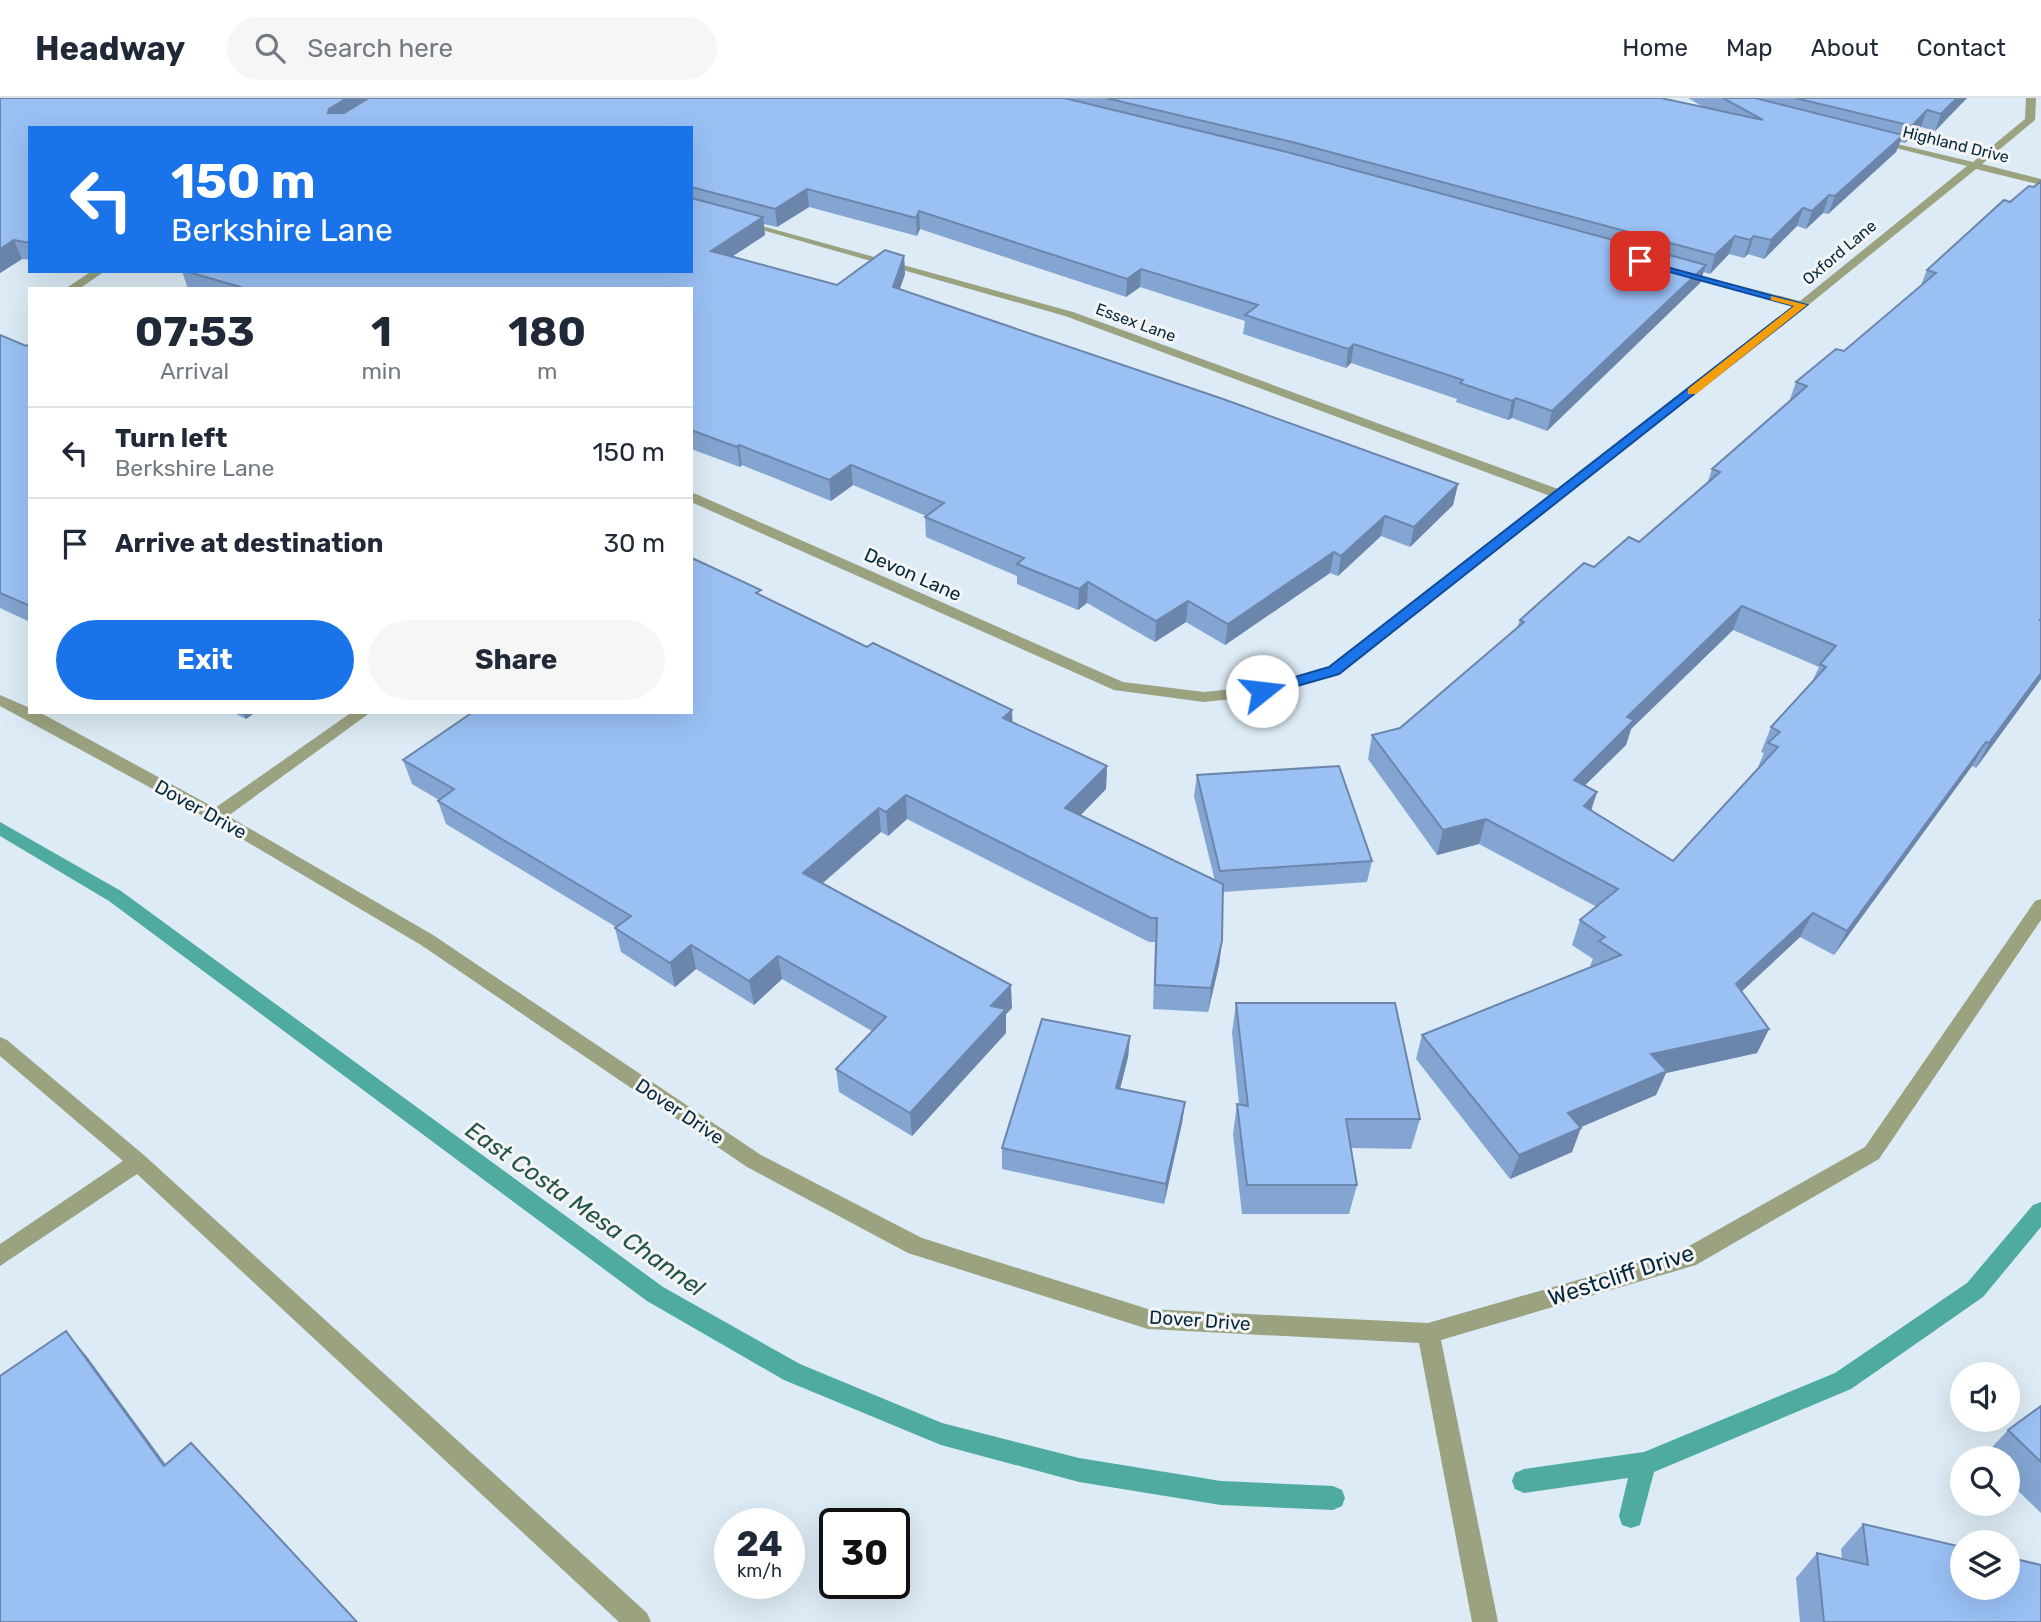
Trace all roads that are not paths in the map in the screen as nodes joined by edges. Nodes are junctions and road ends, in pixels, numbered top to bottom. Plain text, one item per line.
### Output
1 (2031, 98) edge
2 (1869, 139) edge
3 (1973, 164) junction
4 (2041, 182) edge
5 (724, 217) edge
6 (1667, 268) edge
7 (97, 273) edge
8 (74, 287) edge
9 (1802, 305) junction
10 (1560, 495) junction
11 (693, 498) edge
12 (1120, 687) joint
13 (0, 700) edge
14 (360, 714) edge
15 (216, 816) junction
16 (2041, 906) edge
17 (0, 1045) edge
18 (138, 1161) junction
19 (0, 1256) edge
20 (1427, 1333) junction
21 (638, 1622) edge
22 (1485, 1622) edge

1 - 3 street, Oxford Lane
2 - 3 street, Highland Drive
3 - 4 street, Highland Drive
3 - 9 street, Oxford Lane
5 - 10 street, Essex Lane
6 - 9 street
7 - 8 street
9 - 10 street, Oxford Lane
10 - 12 street, Oxford Lane
11 - 12 street, Devon Lane
13 - 15 street, Dover Drive
14 - 15 street
15 - 20 street, Dover Drive
16 - 20 street, Westcliff Drive
17 - 18 street
18 - 19 street
18 - 21 street
20 - 22 street

